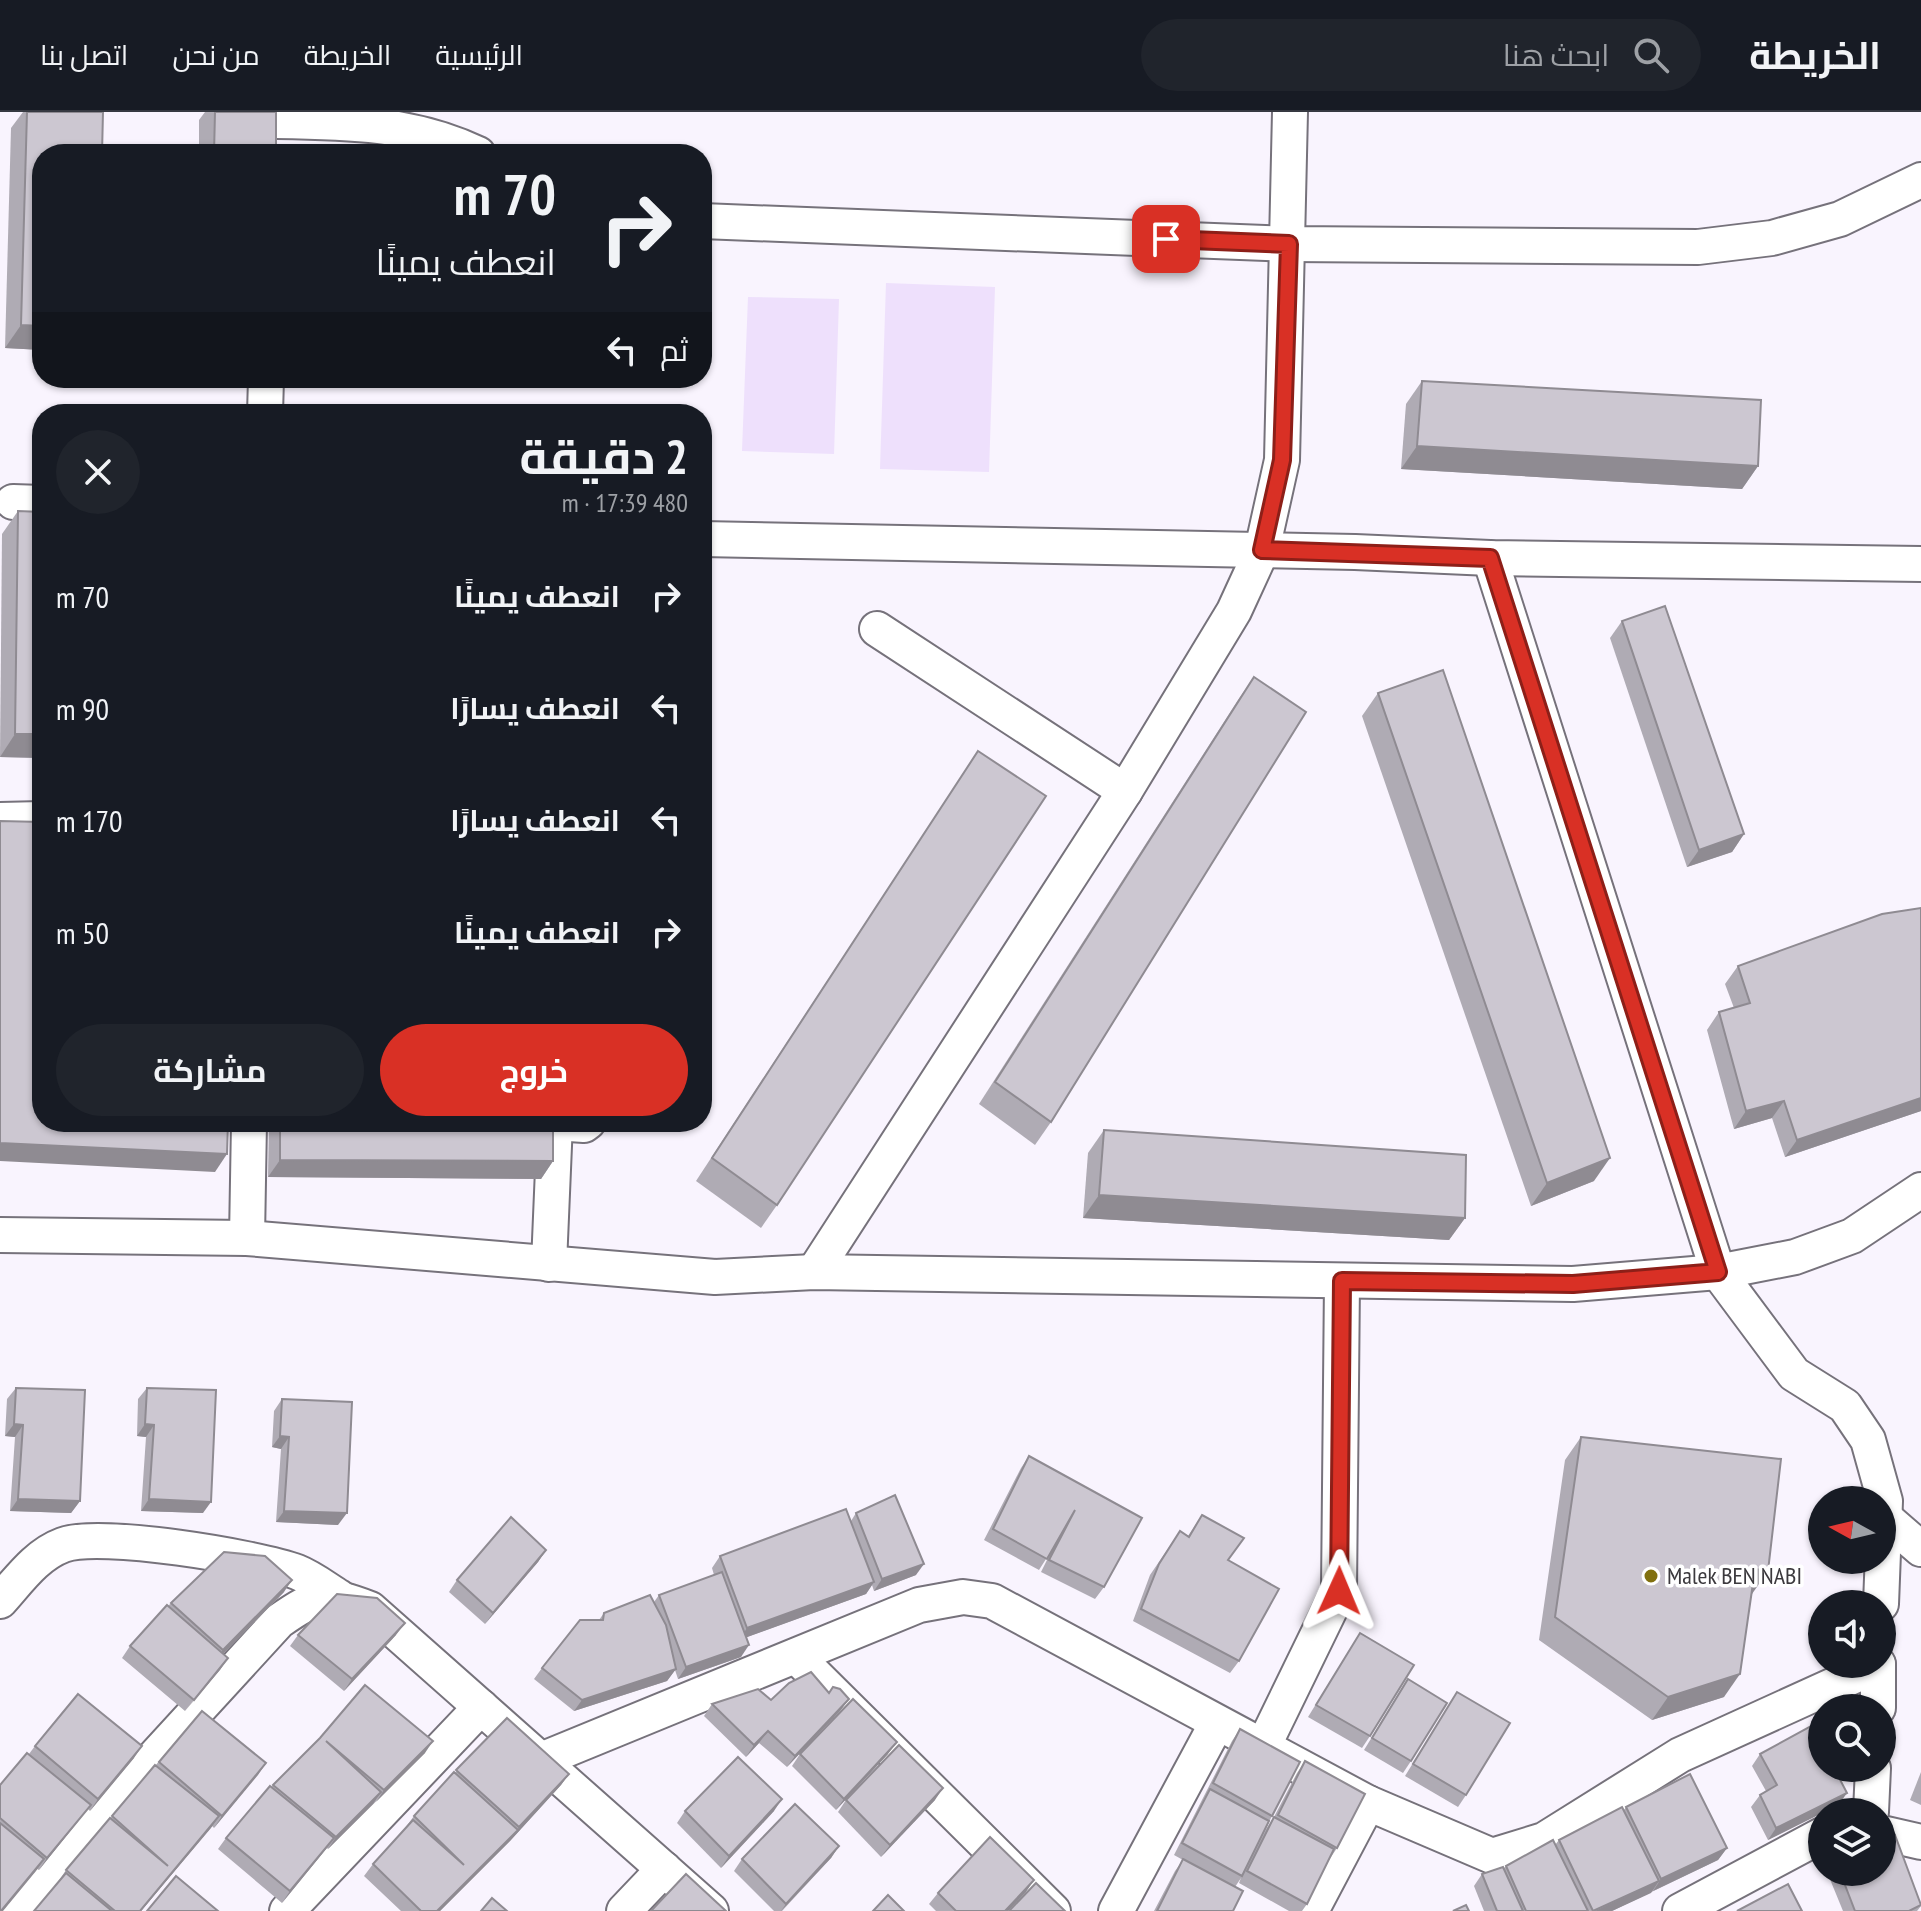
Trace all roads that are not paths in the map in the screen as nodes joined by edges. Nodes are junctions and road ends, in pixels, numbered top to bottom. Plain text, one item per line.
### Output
1 (1290, 112) edge
2 (270, 129) edge
3 (457, 144) edge
4 (1921, 180) edge
5 (712, 221) edge
6 (1289, 244) junction
7 (712, 539) edge
8 (1262, 550) junction
9 (1490, 558) junction
10 (1921, 564) edge
11 (877, 629) dead end
12 (1125, 791) junction
13 (32, 819) edge
14 (0, 820) edge
15 (249, 1132) edge
16 (565, 1132) edge
17 (1921, 1190) edge
18 (0, 1235) edge
19 (247, 1238) junction
20 (549, 1264) junction
21 (814, 1272) junction
22 (1718, 1272) junction
23 (1342, 1281) junction
24 (1880, 1486) edge
25 (1896, 1527) edge
26 (1921, 1549) edge
27 (339, 1597) junction
28 (0, 1601) edge
29 (796, 1656) junction
30 (1848, 1678) edge
31 (481, 1707) junction
32 (1217, 1723) junction
33 (1263, 1747) junction
34 (541, 1760) junction
35 (1368, 1803) junction
36 (1896, 1836) edge
37 (1921, 1842) edge
38 (1808, 1847) edge
39 (664, 1869) junction
40 (13, 1911) edge
41 (287, 1911) edge
42 (624, 1911) edge
43 (711, 1911) edge
44 (1053, 1911) edge
45 (1116, 1911) edge
46 (1311, 1911) edge
47 (1680, 1911) edge

1 - 6 street
2 - 3 street
4 - 6 street
5 - 6 street
6 - 8 street
7 - 8 street
8 - 9 street
8 - 12 street
9 - 10 street
9 - 22 street
11 - 12 street
12 - 21 street
13 - 14 street
15 - 19 street
16 - 20 street
17 - 22 street
18 - 19 street
19 - 20 street
20 - 21 street
21 - 23 street
22 - 23 street
22 - 24 street
23 - 33 street
25 - 26 street
27 - 28 street
27 - 31 street
27 - 40 street
29 - 32 street
29 - 34 street
29 - 44 street
30 - 35 street
31 - 34 street
31 - 41 street
32 - 33 street
32 - 45 street
33 - 35 street
34 - 39 street
35 - 46 street
36 - 37 street
38 - 47 street
39 - 42 street
39 - 43 street

